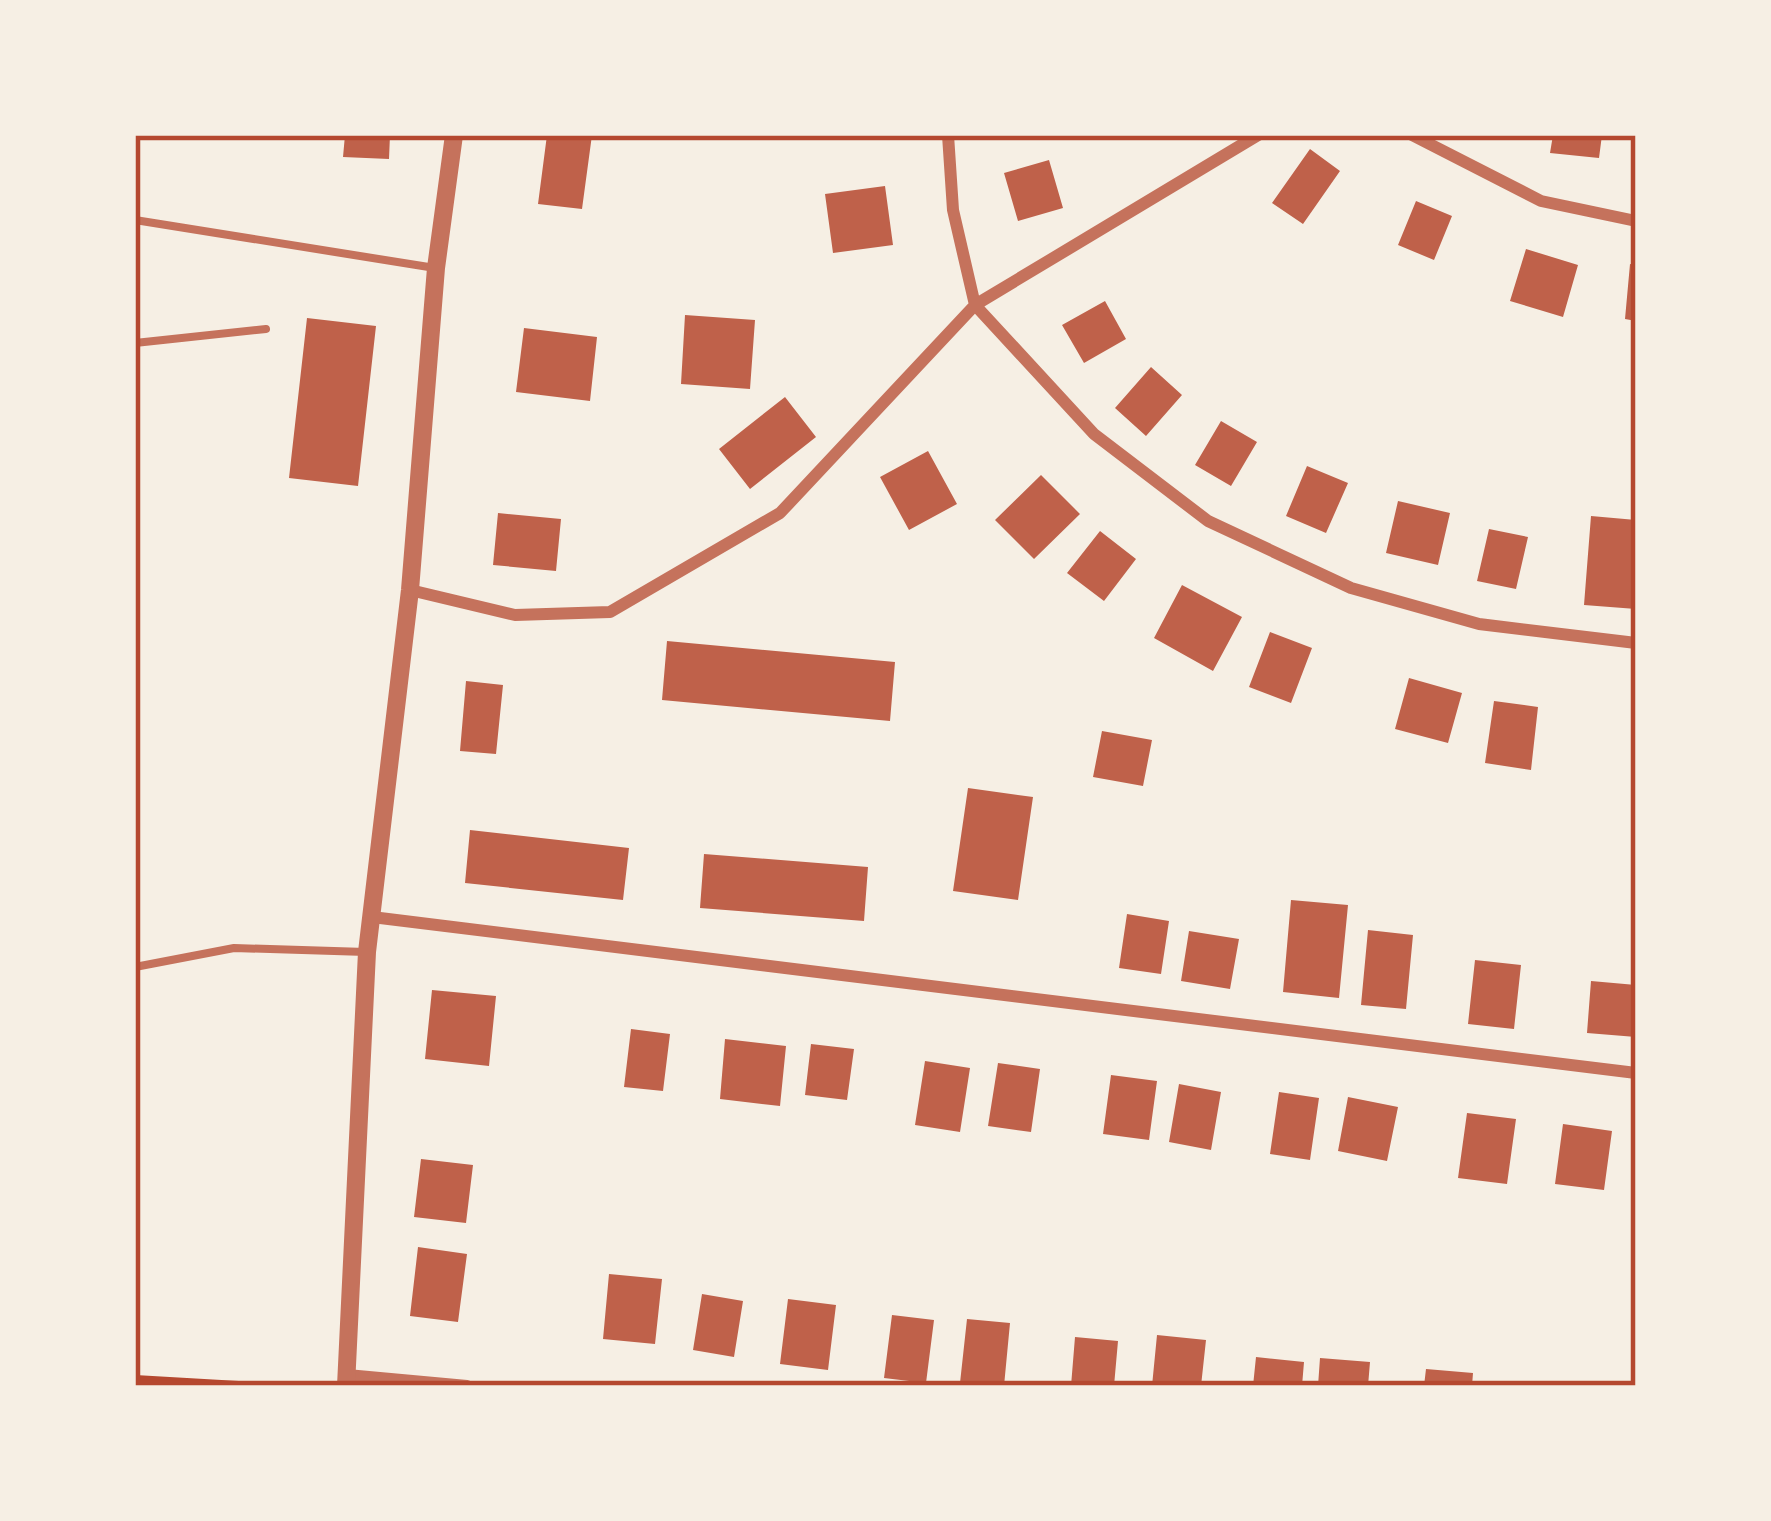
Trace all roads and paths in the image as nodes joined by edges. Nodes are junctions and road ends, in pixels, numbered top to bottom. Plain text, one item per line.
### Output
1 (454, 135) edge
2 (948, 135) edge
3 (1258, 135) edge
4 (1412, 135) edge
5 (135, 220) edge
6 (1636, 221) edge
7 (436, 268) junction
8 (975, 305) junction
9 (266, 329) dead end
10 (135, 343) edge
11 (410, 590) junction
12 (1636, 643) edge
13 (372, 917) junction
14 (368, 952) junction
15 (135, 967) edge
16 (1636, 1073) edge
17 (135, 1378) edge
18 (347, 1380) edge
19 (272, 1386) edge
20 (467, 1386) edge

1 - 7 street
2 - 8 street
3 - 8 street
4 - 6 street
5 - 7 lane
7 - 11 street
8 - 11 street
8 - 12 street
9 - 10 lane
11 - 13 street
13 - 14 street
13 - 16 street
14 - 15 lane
14 - 18 street
17 - 19 path
18 - 20 street

